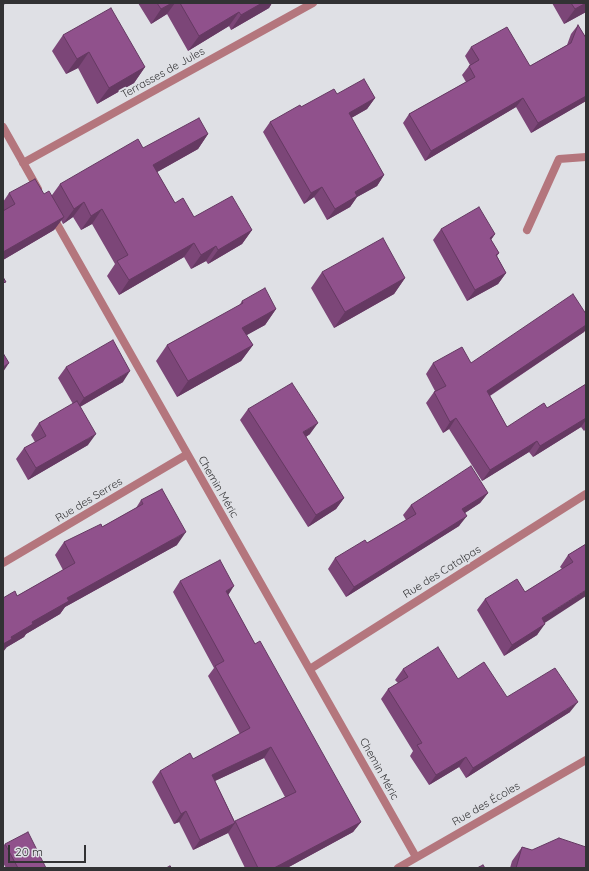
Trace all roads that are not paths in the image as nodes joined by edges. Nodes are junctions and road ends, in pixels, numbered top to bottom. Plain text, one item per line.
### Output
1 (313, 3) edge
2 (3, 127) edge
3 (586, 157) edge
4 (23, 163) junction
5 (43, 198) edge
6 (50, 212) edge
7 (527, 230) dead end
8 (186, 455) junction
9 (586, 494) edge
10 (3, 563) edge
11 (310, 668) junction
12 (586, 760) edge
13 (416, 857) junction
14 (398, 868) edge

1 - 4 street, Terrasses de Jules
2 - 4 street
3 - 7 street
4 - 5 street
6 - 8 street, Chemin Méric
8 - 10 street, Rue des Serres
8 - 11 street, Chemin Méric
9 - 11 street, Rue des Catalpas
11 - 13 street, Chemin Méric
12 - 13 street, Rue des Écoles
13 - 14 street, Rue des Écoles

